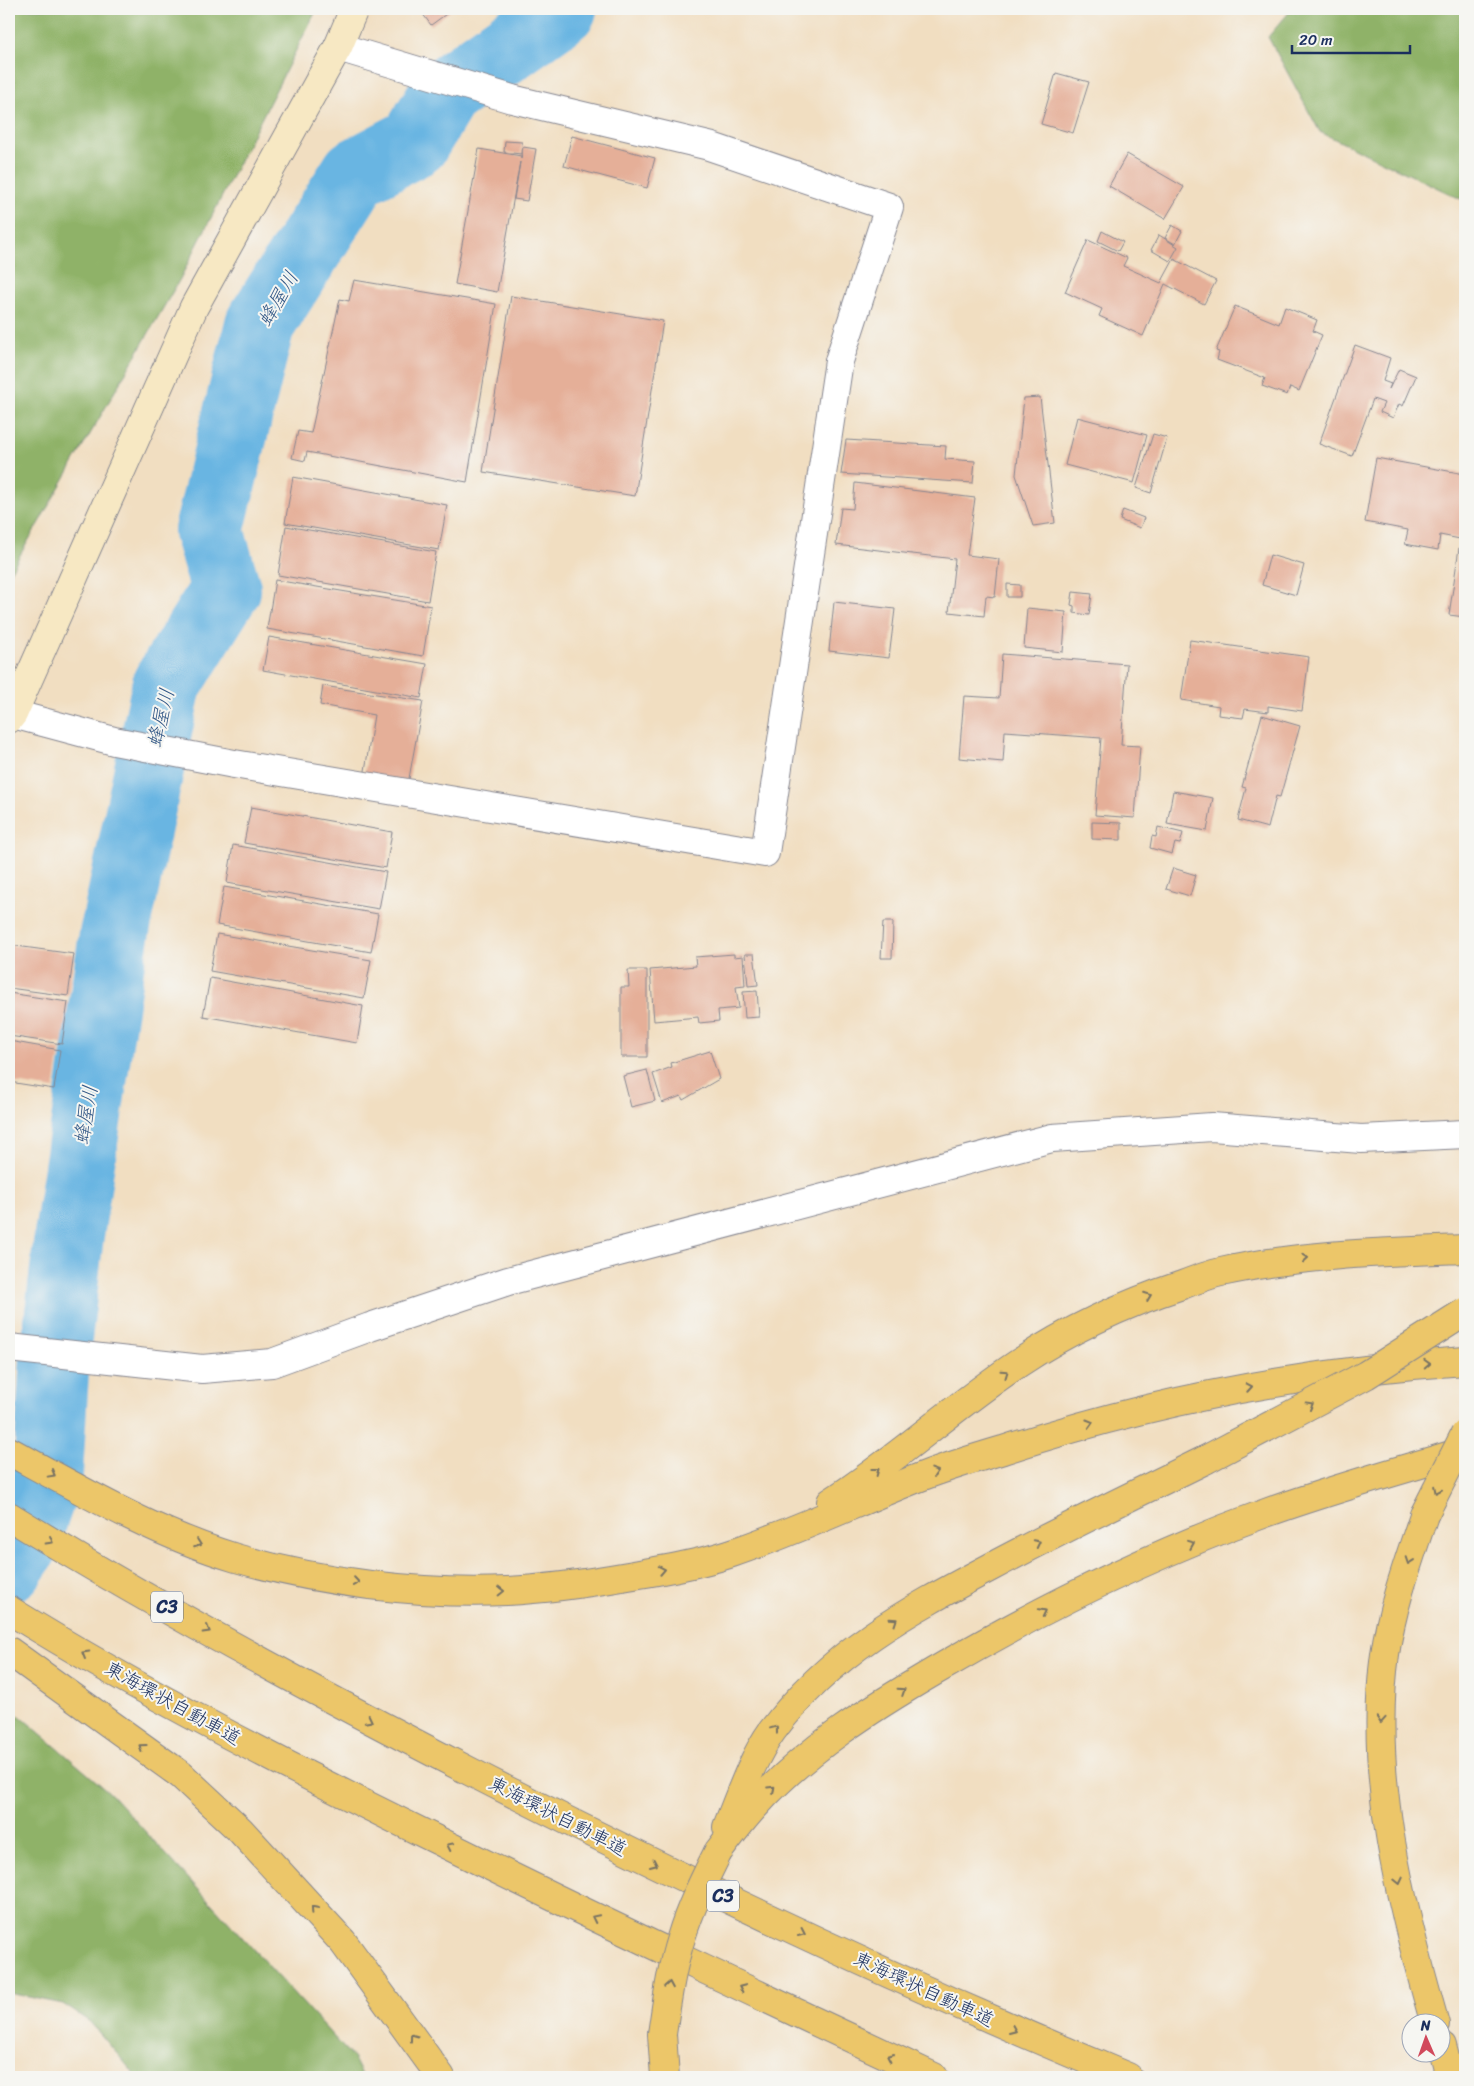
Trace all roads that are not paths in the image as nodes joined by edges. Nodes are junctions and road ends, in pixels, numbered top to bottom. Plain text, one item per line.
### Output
1 (354, 9) edge
2 (338, 47) junction
3 (11, 716) edge
4 (1465, 1134) edge
5 (1465, 1249) edge
6 (1465, 1312) edge
7 (9, 1348) edge
8 (1465, 1361) edge
9 (1465, 1434) edge
10 (9, 1451) edge
11 (1465, 1451) edge
12 (9, 1516) edge
13 (777, 1537) junction
14 (9, 1610) edge
15 (9, 1651) edge
16 (718, 1852) junction
17 (1432, 2014) edge
18 (1447, 2064) edge
19 (441, 2077) edge
20 (665, 2077) edge
21 (934, 2077) edge
22 (1128, 2077) edge
23 (1450, 2077) edge

1 - 2 street
2 - 3 street
2 - 3 street
4 - 7 street
13 -> 5 highway
16 -> 6 highway, bridge
13 -> 8 highway
9 -> 17 highway, bridge
10 -> 13 highway
16 -> 11 highway
12 -> 22 highway, 東海環状自動車道 / C3
21 -> 14 highway, 東海環状自動車道
19 -> 15 highway
20 -> 16 highway, bridge
18 - 23 highway

